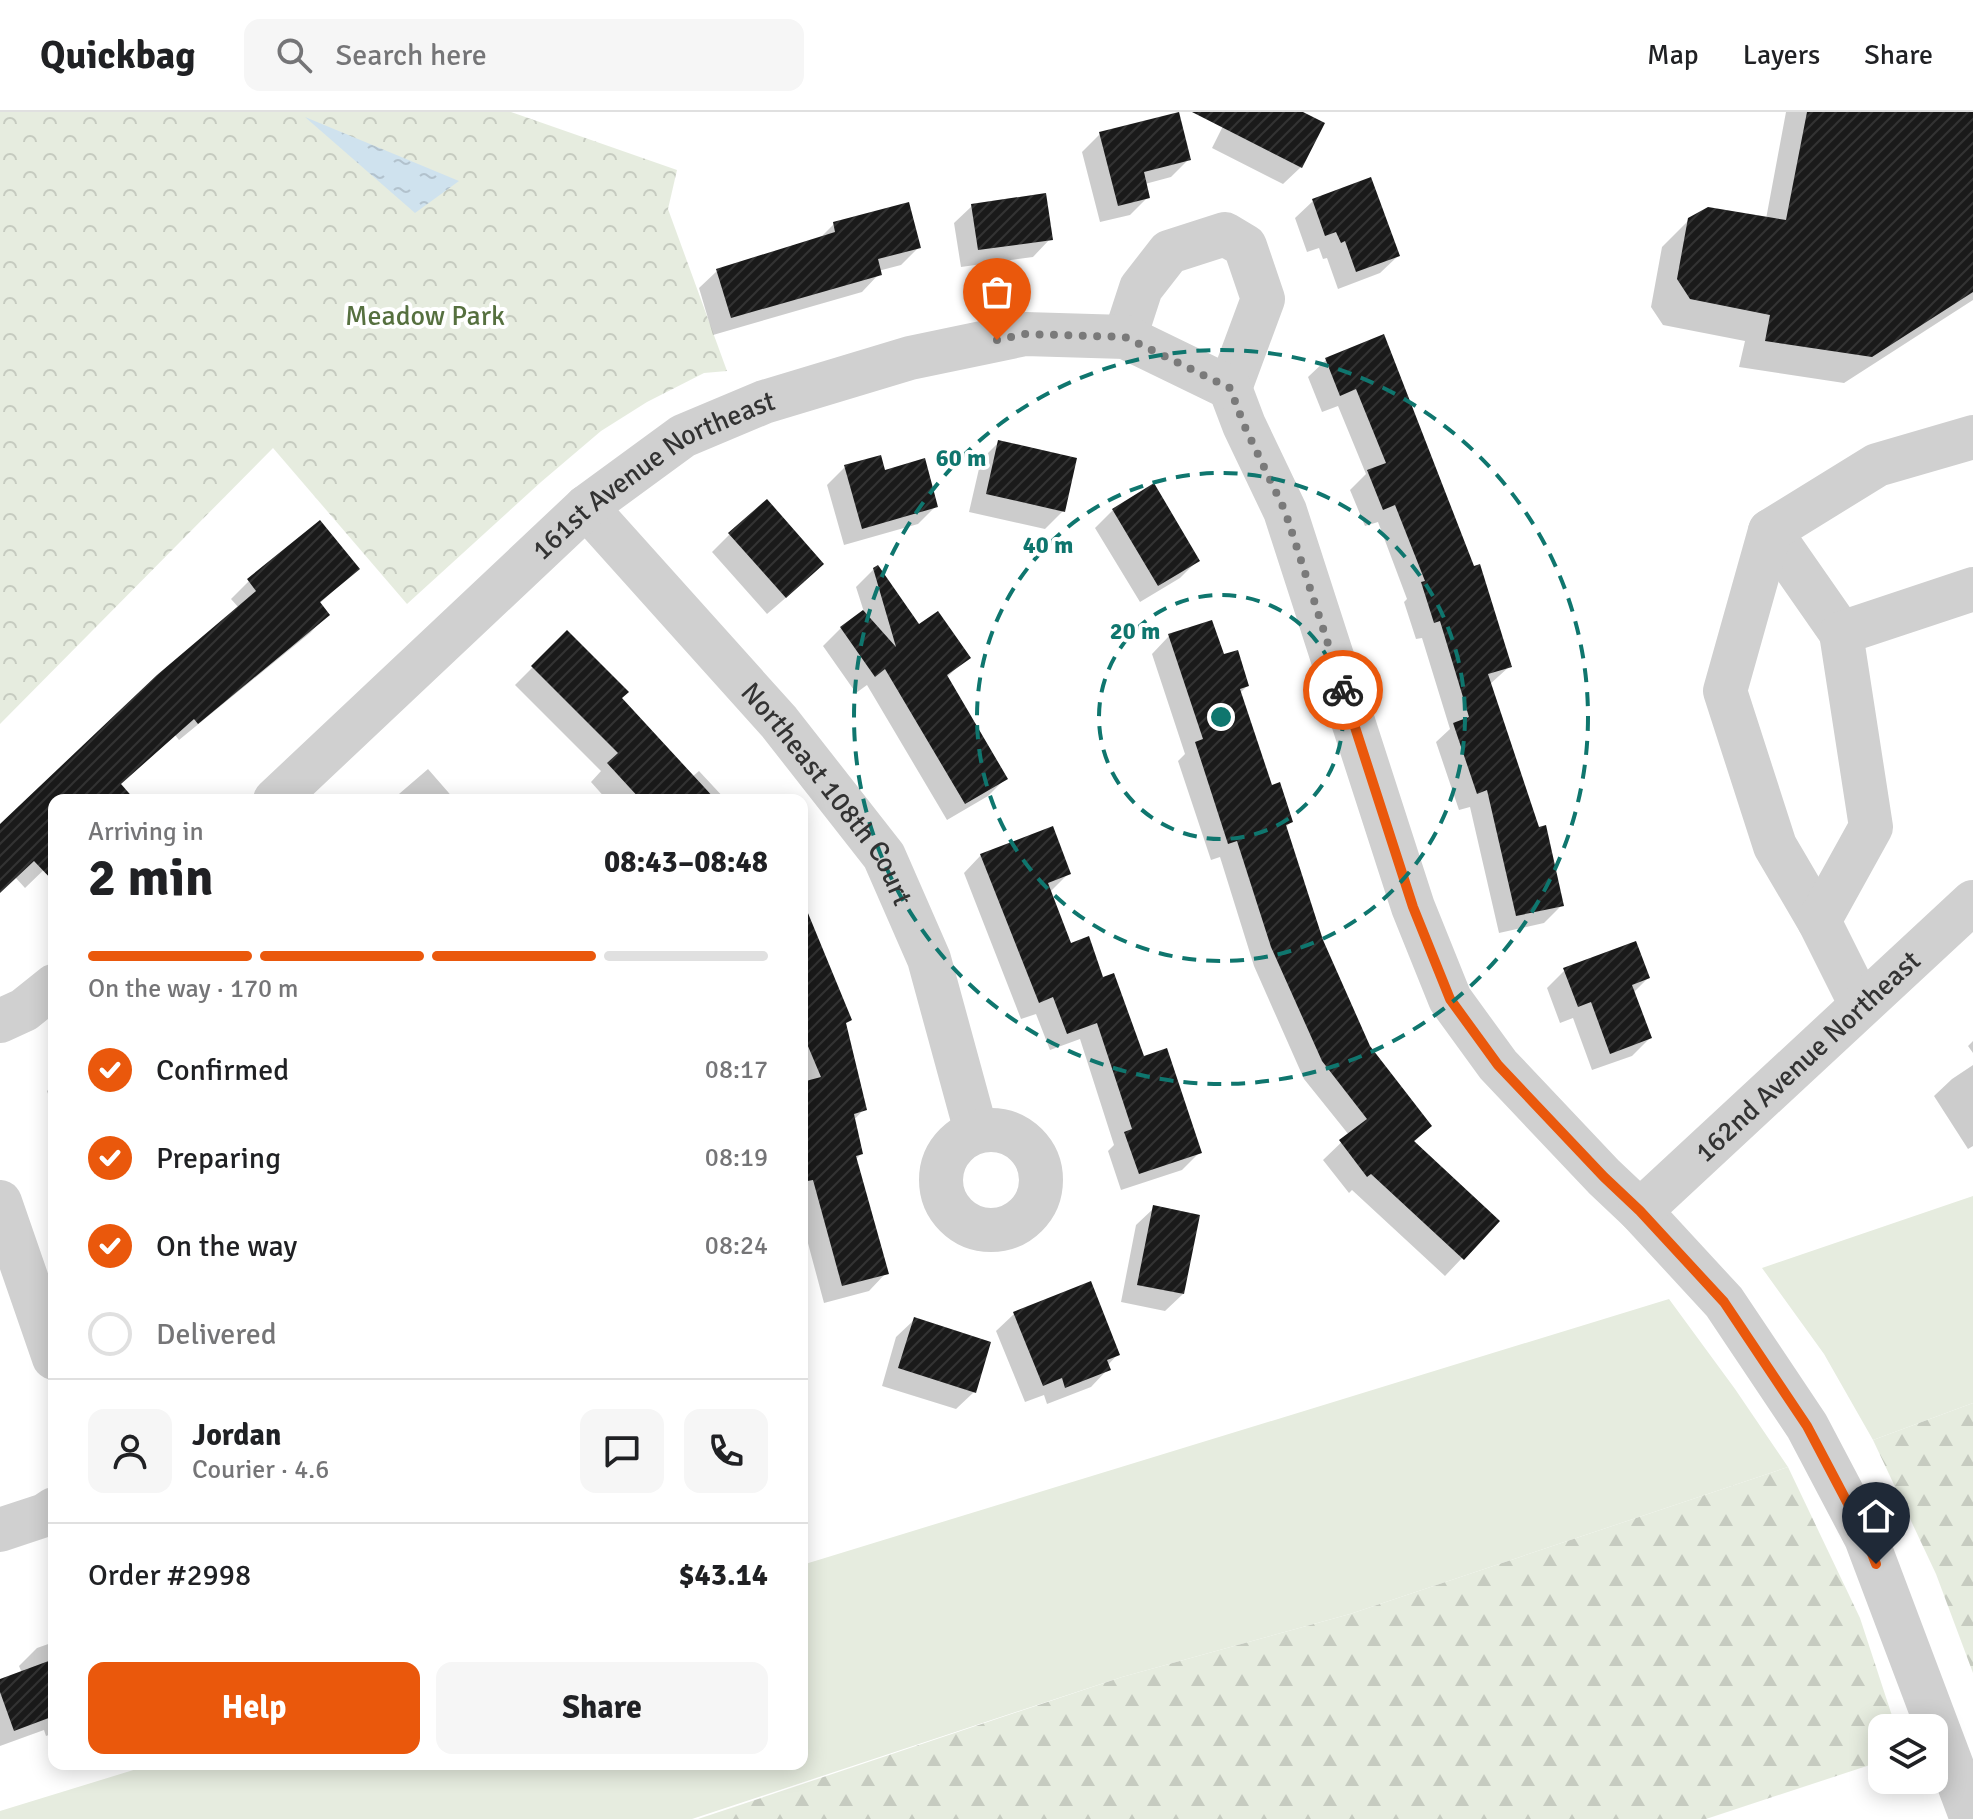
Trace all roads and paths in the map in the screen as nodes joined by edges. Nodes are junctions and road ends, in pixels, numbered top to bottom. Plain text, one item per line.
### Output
1 (1125, 337) junction
2 (1230, 388) junction
3 (1973, 437) edge
4 (586, 507) junction
5 (1770, 531) junction
6 (1973, 589) edge
7 (1841, 633) junction
8 (281, 794) edge
9 (1973, 902) edge
10 (1819, 921) junction
11 (48, 991) edge
12 (1861, 1005) junction
13 (0, 1021) edge
14 (976, 1131) dead end
15 (0, 1202) edge
16 (1640, 1211) junction
17 (48, 1341) edge
18 (48, 1513) edge
19 (0, 1530) edge
20 (1972, 1819) edge

1 - 2 street, 161st Avenue Northeast
1 - 2 street
1 - 4 street, 161st Avenue Northeast
2 - 16 street
3 - 5 street
4 - 8 street, 161st Avenue Northeast
4 - 14 street, Northeast 108th Court
5 - 7 street
5 - 10 street
6 - 7 street
7 - 10 street
9 - 12 street, 162nd Avenue Northeast
10 - 12 street
11 - 13 street
12 - 16 street, 162nd Avenue Northeast
15 - 17 street
16 - 20 street
18 - 19 street

